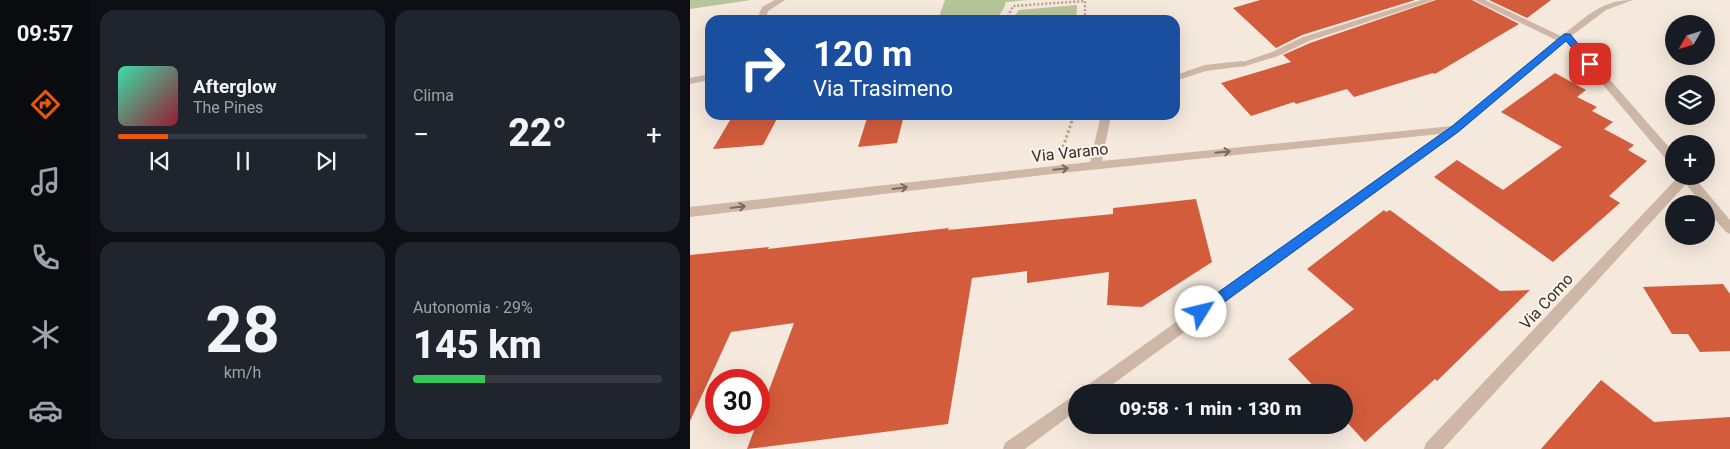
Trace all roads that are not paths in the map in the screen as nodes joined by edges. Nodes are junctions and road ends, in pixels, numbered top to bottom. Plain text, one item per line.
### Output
1 (781, 0) edge
2 (1430, 0) edge
3 (1478, 0) edge
4 (1629, 0) edge
5 (763, 15) edge
6 (1564, 38) junction
7 (1180, 76) edge
8 (705, 78) edge
9 (690, 81) edge
10 (1105, 120) edge
11 (1455, 129) junction
12 (1665, 152) edge
13 (1095, 166) junction
14 (1678, 185) edge
15 (1693, 185) edge
16 (690, 212) edge
17 (1730, 229) edge
18 (1101, 384) edge
19 (1068, 408) edge
20 (1011, 449) edge
21 (1432, 449) edge

1 - 5 street
2 - 7 street
3 - 6 street
4 - 6 street
6 - 11 street
6 - 12 street
8 - 9 street
10 - 13 street
13 -> 11 street, Via Varano
11 - 18 street
16 -> 13 street, Via Varano
14 - 21 street, Via Como
15 - 17 street
19 - 20 street

